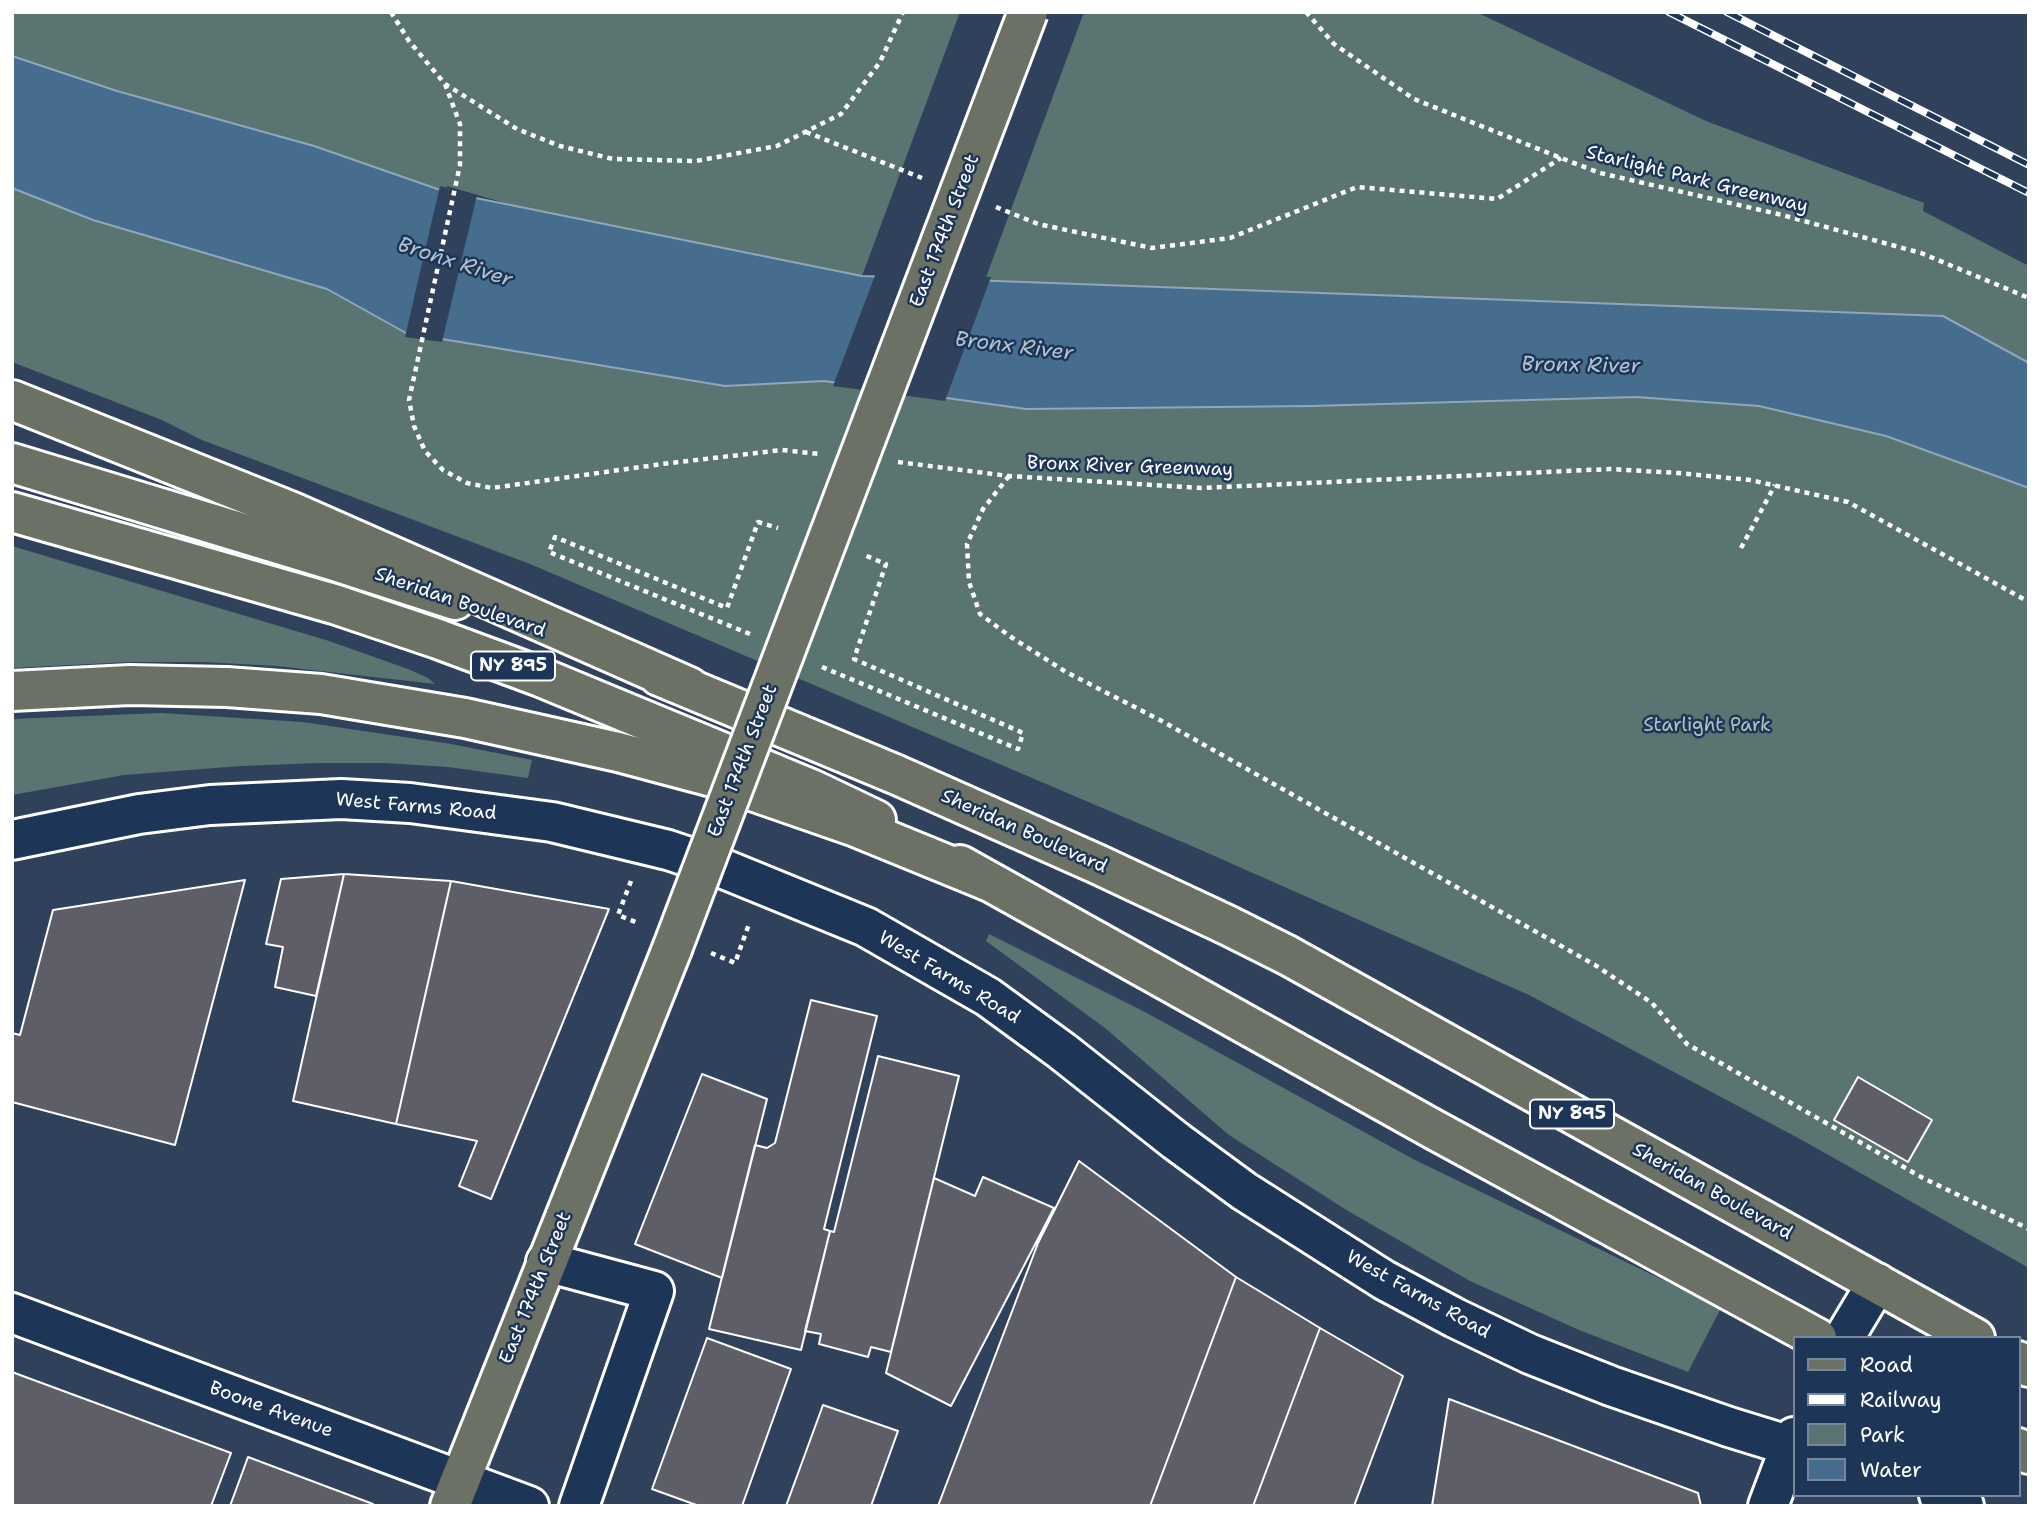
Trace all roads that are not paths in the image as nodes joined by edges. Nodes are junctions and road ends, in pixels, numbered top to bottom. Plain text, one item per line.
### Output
1 (1028, 12) edge
2 (12, 400) edge
3 (12, 463) edge
4 (12, 512) edge
5 (689, 687) junction
6 (12, 691) edge
7 (12, 840) edge
8 (990, 882) junction
9 (546, 1262) junction
10 (1877, 1283) junction
11 (12, 1313) edge
12 (1813, 1336) edge
13 (1845, 1336) edge
14 (1971, 1336) edge
15 (1792, 1443) edge
16 (1792, 1446) edge
17 (454, 1493) edge
18 (1944, 1497) edge
19 (529, 1506) edge
20 (579, 1506) edge
21 (1768, 1506) edge
22 (1964, 1506) edge

1 - 9 main road, East 174th Street, bridge
2 - 5 main road
3 - 5 main road, Sheridan Boulevard / NY 895
4 - 8 main road, NY 895
5 - 10 main road, Sheridan Boulevard / NY 895
6 - 8 main road
7 - 15 street, West Farms Road
8 - 12 main road, NY 895
9 - 17 main road, East 174th Street
9 - 20 street
10 - 13 street
10 - 14 main road, Sheridan Boulevard / NY 895
11 - 17 street, Boone Avenue
16 - 21 street
17 - 19 street, Boone Avenue
18 - 22 street

